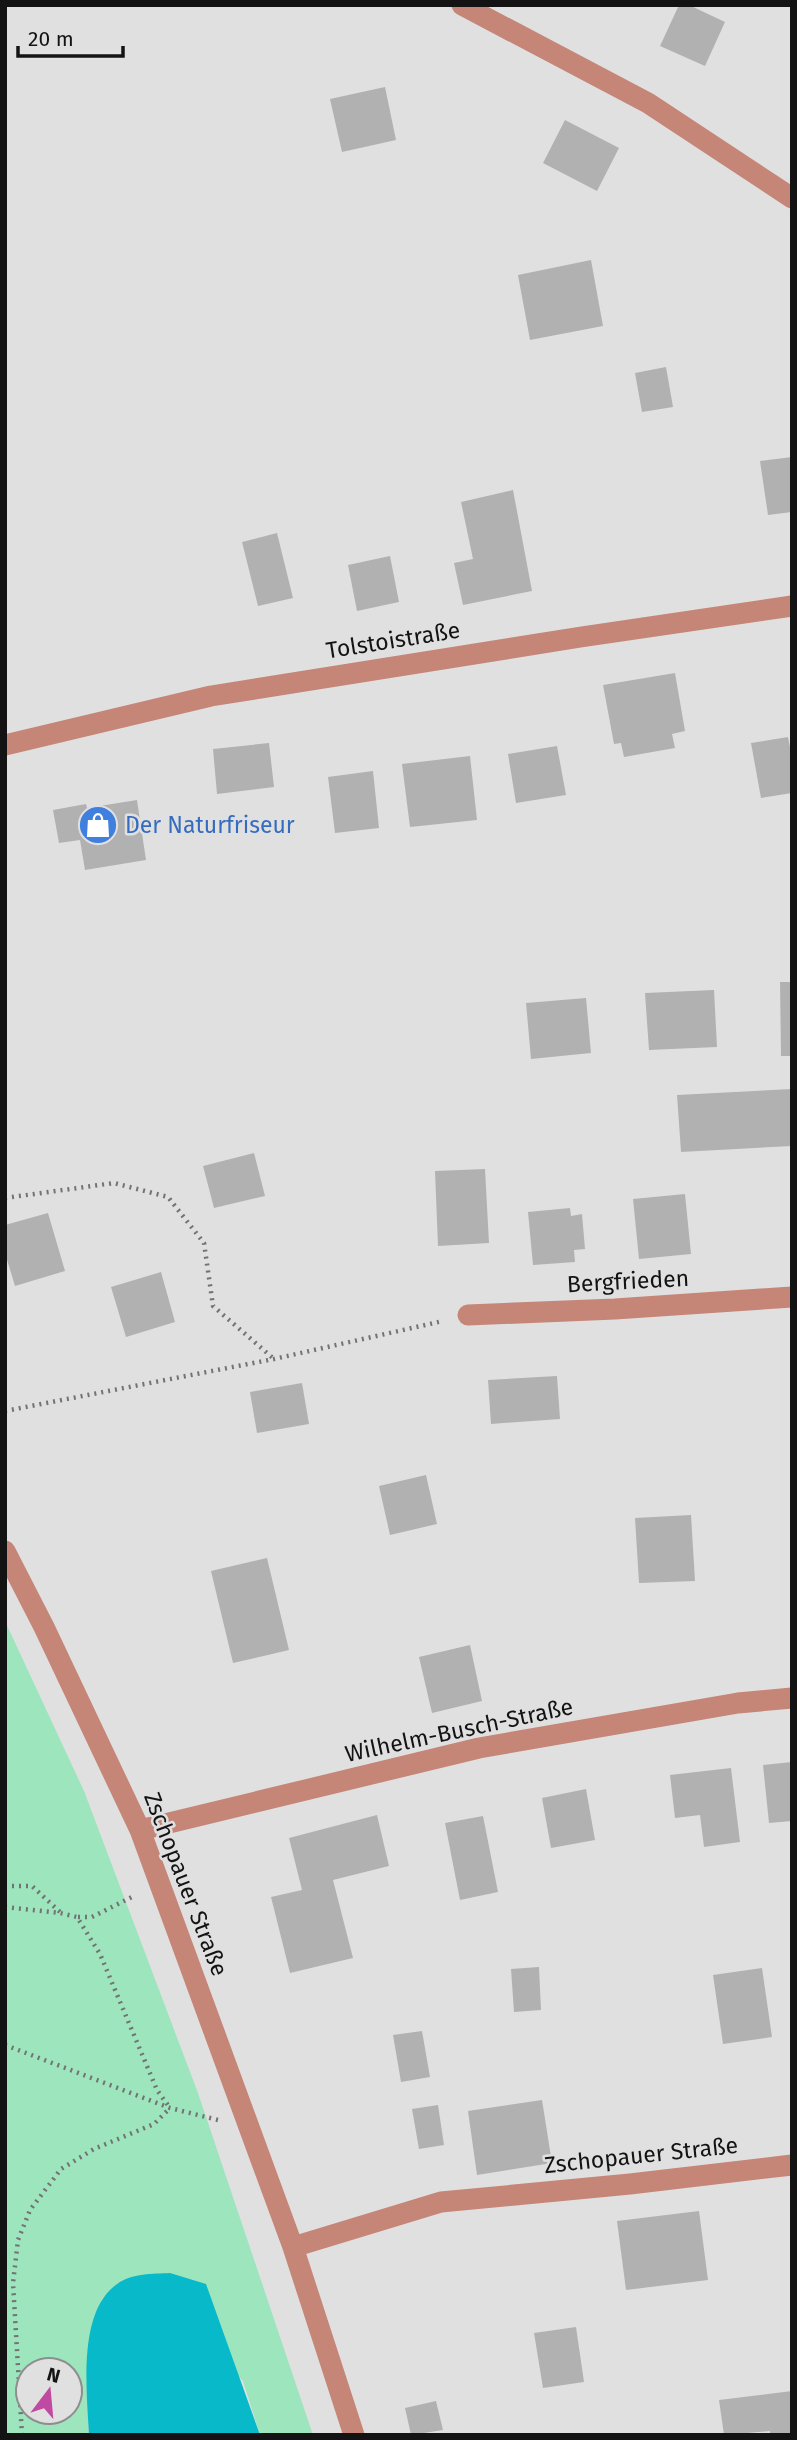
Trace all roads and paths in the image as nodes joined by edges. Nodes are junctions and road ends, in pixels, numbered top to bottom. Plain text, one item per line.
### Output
1 (462, 5) edge
2 (792, 198) edge
3 (792, 606) edge
4 (5, 745) edge
5 (5, 1198) edge
6 (792, 1297) edge
7 (468, 1315) joint
8 (274, 1359) junction
9 (5, 1411) edge
10 (5, 1551) edge
11 (792, 1698) edge
12 (140, 1830) junction
13 (5, 1886) edge
14 (139, 1893) dead end
15 (7, 1907) edge
16 (60, 1913) junction
17 (77, 1917) junction
18 (5, 2045) edge
19 (170, 2108) junction
20 (249, 2129) junction
21 (792, 2165) edge
22 (293, 2247) junction
23 (22, 2435) edge
24 (354, 2435) edge

1 - 2 street
3 - 4 street, Tolstoistraße
5 - 8 path
6 - 7 street, Bergfrieden
7 - 8 path
8 - 9 path
10 - 12 street, Zschopauer Straße
11 - 12 street, Wilhelm-Busch-Straße
12 - 20 street, Zschopauer Straße
13 - 16 path
14 - 17 path
15 - 16 path
16 - 17 path
17 - 19 path
18 - 19 path
19 - 20 path
19 - 23 path
20 - 22 street, Zschopauer Straße
21 - 22 street, Zschopauer Straße
22 - 24 street, Zschopauer Straße

